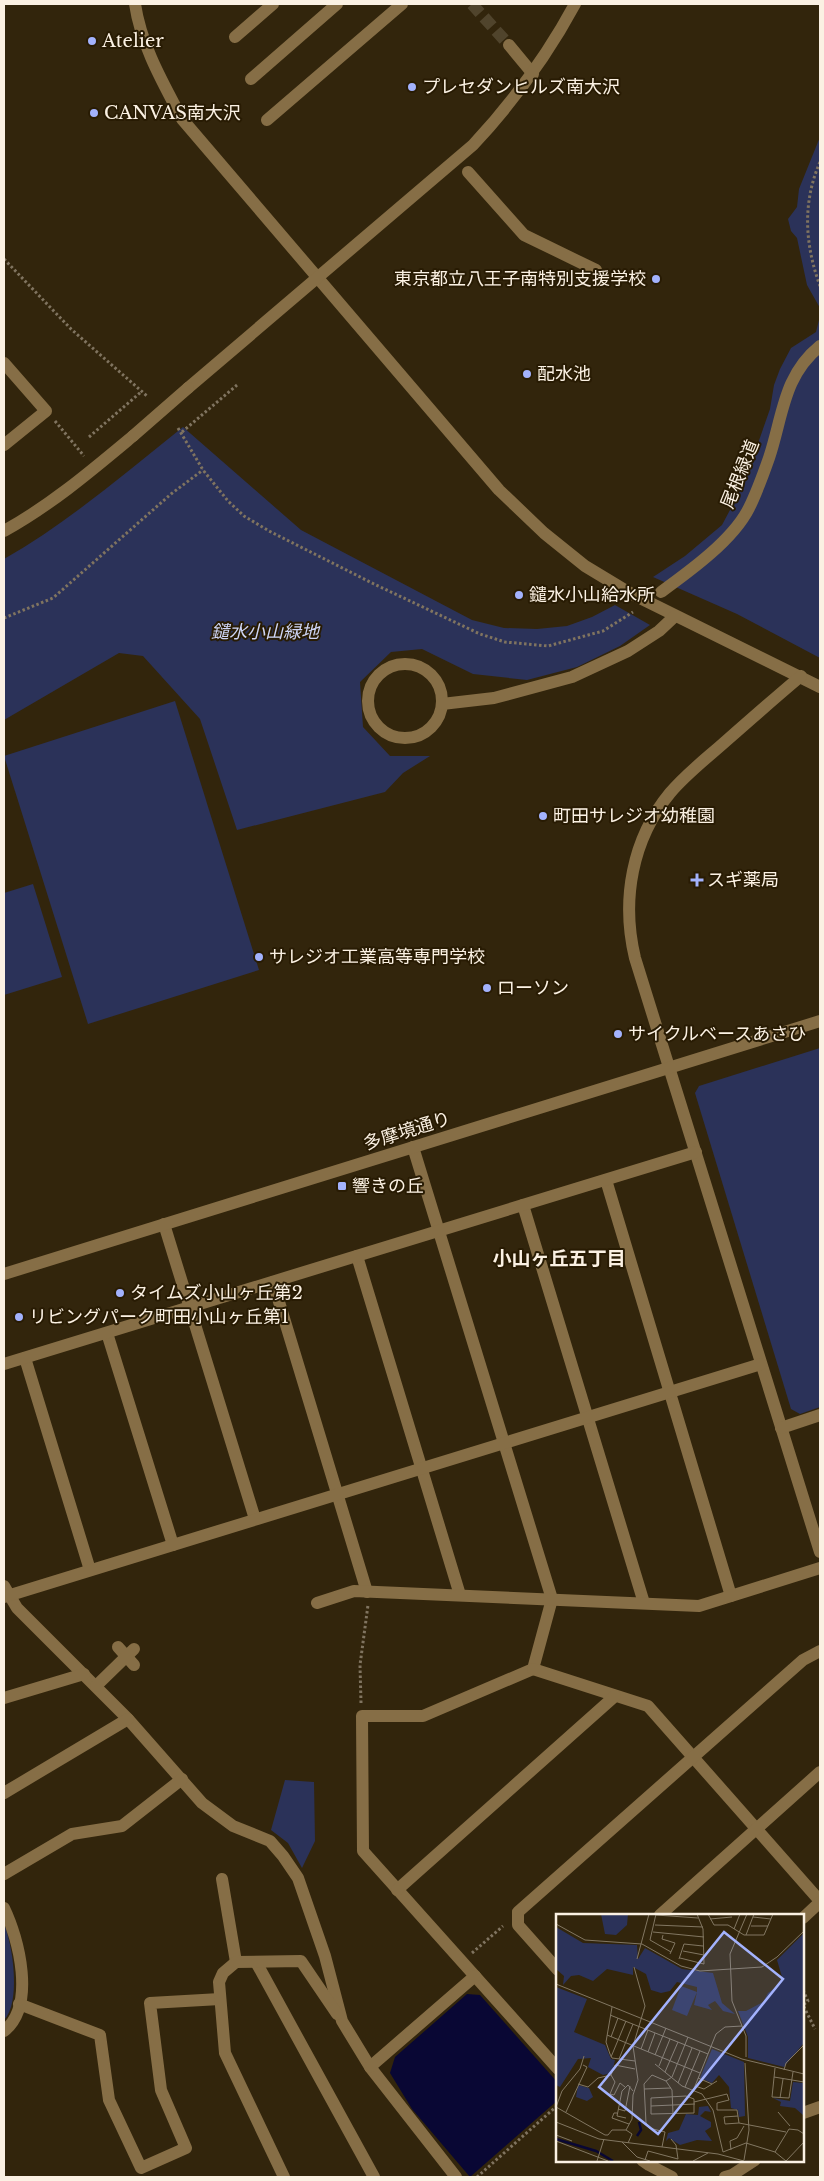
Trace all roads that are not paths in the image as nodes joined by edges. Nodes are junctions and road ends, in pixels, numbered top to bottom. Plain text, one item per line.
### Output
1 (135, 4) edge
2 (273, 4) edge
3 (337, 4) edge
4 (402, 4) edge
5 (575, 4) edge
6 (235, 37) dead end
7 (508, 45) tunnel mouth
8 (532, 74) junction
9 (252, 79) dead end
10 (267, 120) dead end
11 (468, 172) dead end
12 (596, 270) dead end
13 (317, 278) junction
14 (820, 346) edge
15 (4, 363) edge
16 (4, 444) edge
17 (4, 532) edge
18 (661, 592) dead end
19 (675, 616) junction
20 (801, 676) junction
21 (820, 686) edge
22 (442, 704) junction
23 (820, 1021) edge
24 (670, 1068) junction
25 (413, 1147) junction
26 (696, 1152) junction
27 (606, 1180) junction
28 (523, 1205) junction
29 (164, 1224) junction
30 (439, 1231) junction
31 (357, 1256) junction
32 (4, 1274) edge
33 (272, 1282) junction
34 (190, 1307) junction
35 (107, 1333) junction
36 (25, 1358) junction
37 (4, 1364) edge
38 (760, 1364) junction
39 (670, 1392) junction
40 (820, 1415) edge
41 (588, 1417) junction
42 (781, 1428) junction
43 (505, 1443) junction
44 (422, 1468) junction
45 (338, 1494) junction
46 (820, 1508) edge
47 (808, 1512) junction
48 (255, 1520) junction
49 (173, 1545) junction
50 (820, 1552) edge
51 (820, 1568) edge
52 (90, 1570) junction
53 (368, 1592) junction
54 (5, 1593) edge
55 (460, 1596) junction
56 (731, 1596) junction
57 (552, 1599) junction
58 (317, 1603) dead end
59 (644, 1603) junction
60 (820, 1652) edge
61 (128, 1654) dead end
62 (533, 1669) junction
63 (84, 1674) junction
64 (96, 1686) junction
65 (615, 1696) junction
66 (4, 1698) edge
67 (128, 1718) junction
68 (693, 1758) junction
69 (820, 1772) edge
70 (182, 1779) junction
71 (4, 1793) edge
72 (756, 1829) junction
73 (4, 1874) edge
74 (222, 1879) dead end
75 (397, 1890) junction
76 (820, 1902) edge
77 (4, 1908) edge
78 (661, 1914) edge
79 (804, 1917) edge
80 (236, 1962) junction
81 (256, 1962) junction
82 (556, 1968) edge
83 (475, 1976) junction
84 (220, 1999) junction
85 (20, 2004) junction
86 (342, 2021) junction
87 (4, 2031) edge
88 (370, 2067) junction
89 (556, 2067) edge
90 (820, 2107) edge
91 (804, 2113) edge
92 (643, 2161) edge
93 (753, 2161) edge
94 (284, 2177) edge
95 (374, 2177) edge
96 (456, 2177) edge
97 (672, 2177) edge
98 (725, 2177) edge

1 - 13 street
2 - 6 street
3 - 9 street
4 - 10 street
5 - 8 street
7 - 8 street
8 - 13 street
11 - 12 street
13 - 17 street, bridge
13 - 19 street
14 - 18 street, 尾根緑道
15 - 16 street
19 - 20 street
19 - 22 street
20 - 21 street
20 - 24 street
22 - 22 street
23 - 24 street, 多摩境通り
24 - 25 street, 多摩境通り
24 - 26 street
25 - 29 street, 多摩境通り
25 - 30 street
26 - 27 street
26 - 38 street
27 - 28 street
27 - 39 street
28 - 30 street
28 - 41 street
29 - 32 street, 多摩境通り
29 - 34 street
30 - 31 street
30 - 43 street
31 - 33 street
31 - 44 street
33 - 34 street
33 - 45 street
34 - 35 street
34 - 48 street
35 - 36 street
35 - 49 street
36 - 37 street
36 - 52 street
38 - 39 street
38 - 42 street
39 - 41 street
39 - 56 street
40 - 42 street
41 - 43 street
41 - 59 street
42 - 47 street
43 - 44 street
43 - 57 street
44 - 45 street
44 - 55 street
45 - 48 street
45 - 53 street
46 - 47 street
47 - 50 street
48 - 49 street
49 - 52 street
51 - 56 street
52 - 54 street
53 - 55 street
53 - 58 street
54 - 63 street
55 - 57 street
56 - 59 street
57 - 59 street
57 - 62 street
60 - 68 street
61 - 64 street
62 - 65 street
62 - 75 street
63 - 64 street
63 - 66 street
64 - 67 street
65 - 68 street
65 - 75 street
67 - 70 street
67 - 71 street
68 - 72 street
68 - 82 street
69 - 72 street
70 - 73 street
70 - 86 street
72 - 76 street
72 - 78 street
74 - 80 street
75 - 83 street
76 - 79 street
77 - 85 street
80 - 81 street
80 - 84 street
81 - 86 street
81 - 95 street
83 - 88 street
83 - 89 street
84 - 85 street
84 - 94 street
85 - 87 street
86 - 88 street
88 - 96 street
90 - 91 street
92 - 97 street
93 - 98 street

